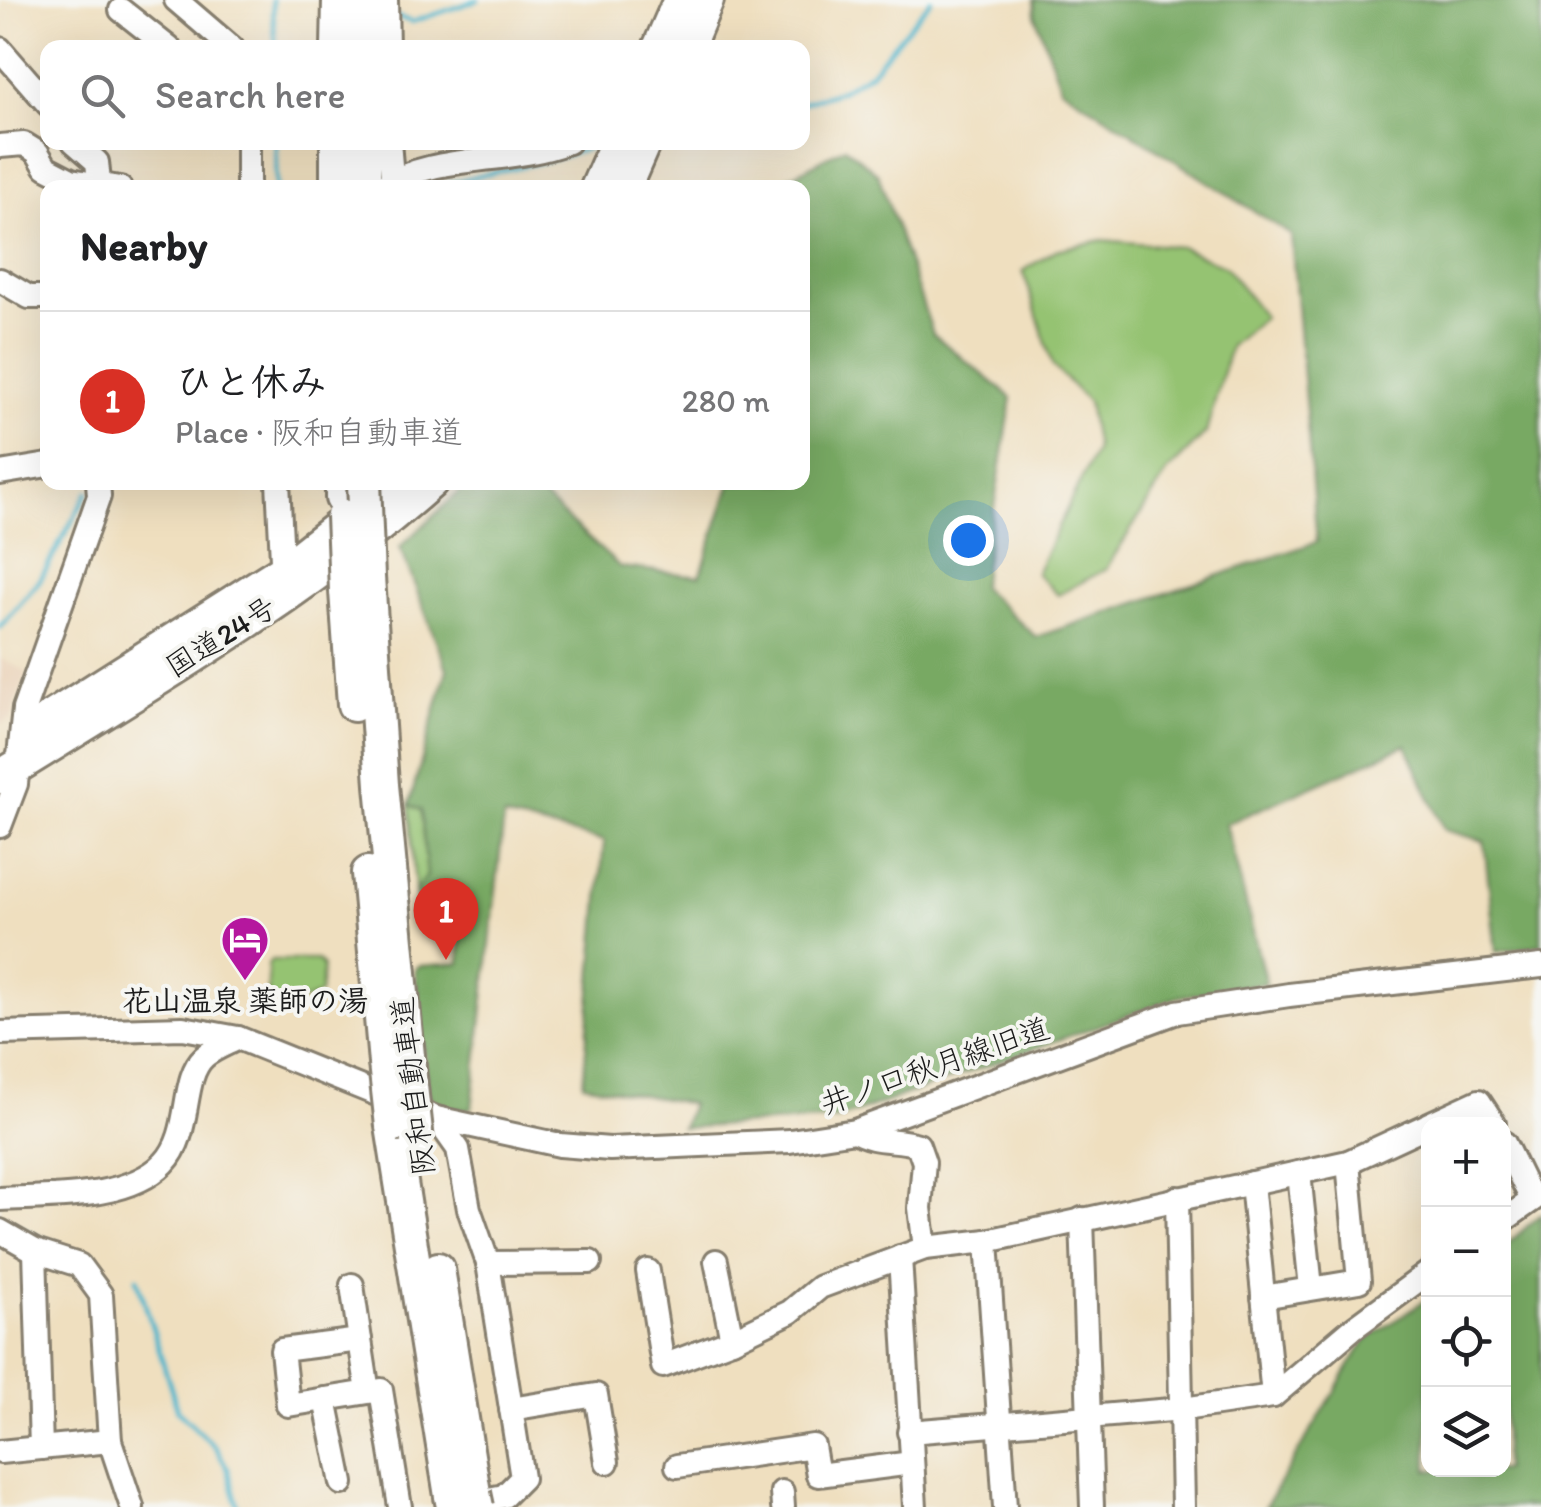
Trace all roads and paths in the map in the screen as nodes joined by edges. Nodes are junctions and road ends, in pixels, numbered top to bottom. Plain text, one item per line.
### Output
1 (176, 0) edge
2 (339, 0) edge
3 (367, 0) edge
4 (386, 0) edge
5 (680, 0) edge
6 (707, 0) edge
7 (121, 10) dead end
8 (159, 40) edge
9 (223, 40) edge
10 (338, 40) edge
11 (366, 40) edge
12 (387, 40) edge
13 (662, 40) edge
14 (690, 40) edge
15 (0, 49) edge
16 (40, 95) edge
17 (0, 146) edge
18 (84, 150) edge
19 (248, 150) edge
20 (338, 150) edge
21 (367, 150) edge
22 (388, 150) edge
23 (548, 150) edge
24 (614, 150) edge
25 (641, 150) edge
26 (105, 168) edge
27 (248, 180) edge
28 (337, 180) edge
29 (379, 180) edge
30 (382, 180) edge
31 (398, 180) edge
32 (600, 180) edge
33 (627, 180) edge
34 (0, 280) edge
35 (40, 297) edge
36 (40, 466) edge
37 (0, 473) edge
38 (98, 490) edge
39 (278, 490) edge
40 (350, 490) edge
41 (386, 490) edge
42 (422, 490) edge
43 (283, 584) junction
44 (9, 758) edge
45 (0, 826) edge
46 (1541, 966) edge
47 (0, 1033) edge
48 (238, 1038) junction
49 (1446, 1117) edge
50 (1489, 1117) edge
51 (415, 1128) junction
52 (1421, 1129) edge
53 (855, 1131) junction
54 (1511, 1154) edge
55 (1348, 1162) junction
56 (1299, 1173) junction
57 (1252, 1183) junction
58 (1537, 1197) edge
59 (1178, 1198) junction
60 (0, 1199) edge
61 (1511, 1215) edge
62 (1082, 1219) junction
63 (0, 1231) edge
64 (987, 1241) junction
65 (926, 1248) junction
66 (35, 1250) junction
67 (900, 1257) junction
68 (716, 1261) dead end
69 (590, 1262) dead end
70 (488, 1263) junction
71 (648, 1271) dead end
72 (1421, 1277) edge
73 (352, 1285) dead end
74 (1311, 1288) junction
75 (1263, 1297) junction
76 (360, 1340) junction
77 (732, 1340) junction
78 (282, 1350) junction
79 (258, 1352) dead end
80 (368, 1392) junction
81 (1273, 1396) junction
82 (325, 1399) junction
83 (511, 1410) junction
84 (1183, 1410) junction
85 (1090, 1417) junction
86 (999, 1424) junction
87 (909, 1432) junction
88 (110, 1441) junction
89 (40, 1448) junction
90 (0, 1452) edge
91 (607, 1462) dead end
92 (912, 1463) junction
93 (677, 1466) dead end
94 (342, 1483) dead end
95 (460, 1502) edge
96 (132, 1507) edge
97 (400, 1507) edge
98 (914, 1507) edge
99 (1006, 1507) edge
100 (1092, 1507) edge
101 (1184, 1507) edge

1 - 9 street
2 - 10 highway
3 - 11 highway
4 - 12 street
5 - 13 highway
6 - 14 highway
7 - 8 street
15 - 16 street
17 - 26 street
18 - 26 street
19 - 27 street
20 - 28 highway
21 - 29 highway
22 - 30 street
23 - 31 street
24 - 32 highway
25 - 33 highway
34 - 35 street
36 - 37 street
38 - 44 street
39 - 43 street
40 - 51 highway, 阪和自動車道, bridge
41 - 43 highway, 国道24号
42 - 43 highway, 国道24号
43 - 44 highway, 国道24号
44 - 45 street
46 - 53 street, 井ノ口秋月線旧道
47 - 48 street, 井ノ口秋月線旧道
48 - 51 street, 井ノ口秋月線旧道
48 - 60 street
49 - 50 street
51 - 53 street, 井ノ口秋月線旧道
51 - 70 street
51 - 95 highway, 阪和自動車道
52 - 55 street
53 - 65 street
54 - 58 street
55 - 56 street
55 - 74 street
56 - 57 street
56 - 74 street
57 - 59 street
57 - 75 street
58 - 61 street
59 - 62 street
59 - 84 street
62 - 64 street
62 - 85 street
63 - 66 street
64 - 65 street
64 - 86 street
65 - 67 street
66 - 88 street
66 - 89 street
67 - 77 street
67 - 87 street
68 - 77 street
69 - 70 street
70 - 83 street
71 - 77 street
72 - 81 street
73 - 76 street
74 - 75 street
75 - 81 street
76 - 78 street
76 - 80 street
78 - 79 street
78 - 82 street
80 - 82 street
80 - 97 street
81 - 84 street
82 - 94 street
83 - 91 street
83 - 95 street
84 - 85 street
84 - 101 street
85 - 86 street
85 - 100 street
86 - 87 street
86 - 99 street
87 - 92 street
88 - 89 street
88 - 96 street
89 - 90 street
92 - 93 street
92 - 98 street

